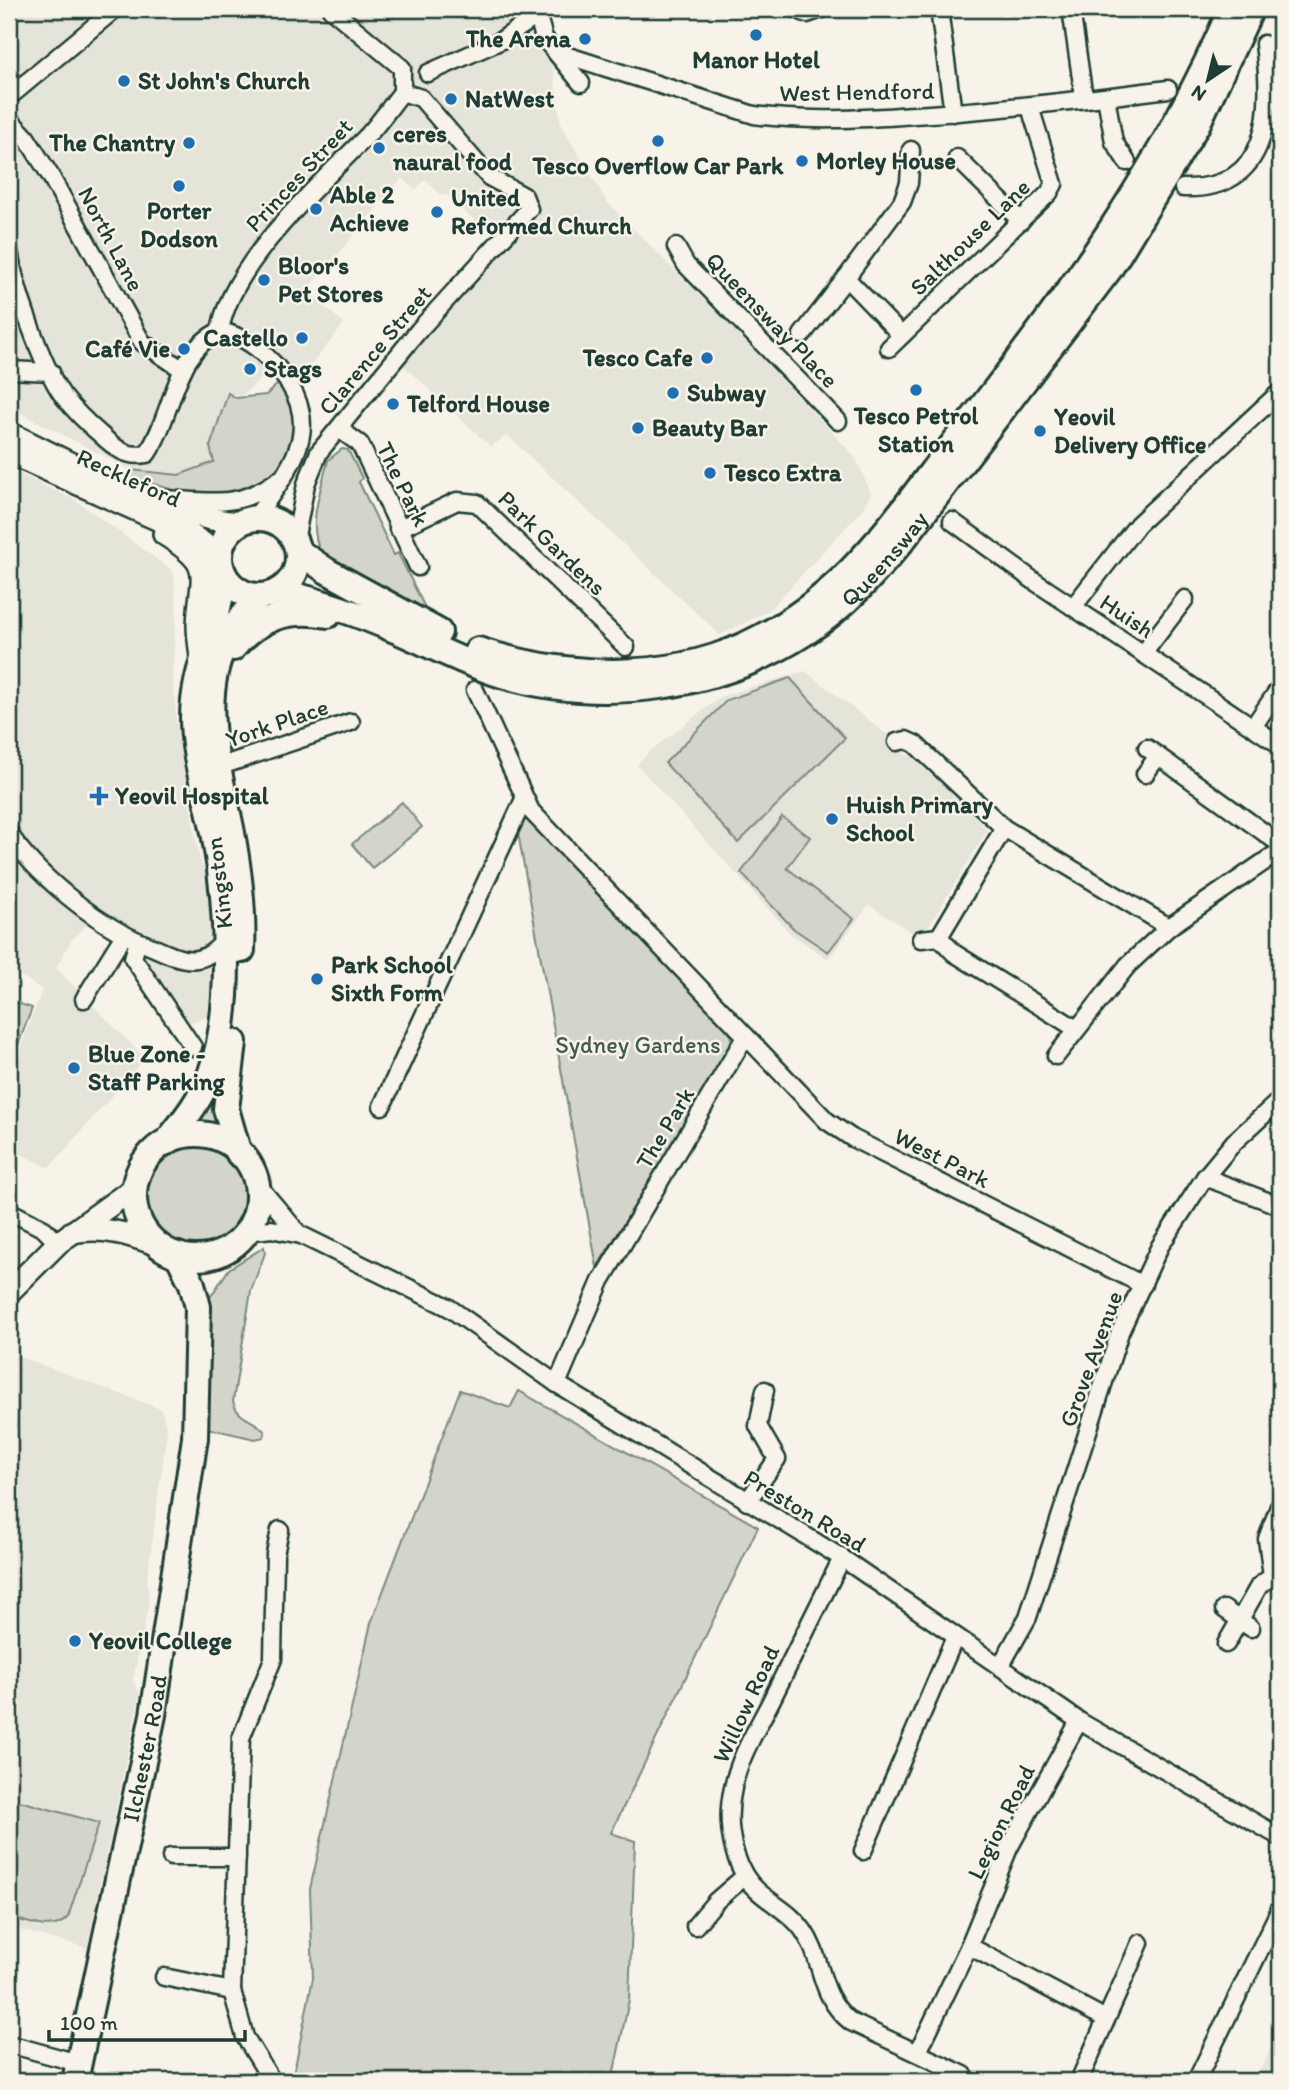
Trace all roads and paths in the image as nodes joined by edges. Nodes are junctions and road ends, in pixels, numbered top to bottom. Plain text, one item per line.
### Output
1 (115, 9) edge
2 (331, 9) edge
3 (796, 9) edge
4 (822, 9) edge
5 (939, 9) edge
6 (1071, 9) edge
7 (1231, 9) edge
8 (1251, 9) edge
9 (539, 10) edge
10 (97, 14) edge
11 (1264, 44) dead end
12 (556, 52) junction
13 (402, 68) junction
14 (1274, 72) edge
15 (428, 73) junction
16 (581, 83) dead end
17 (1168, 89) dead end
18 (402, 92) junction
19 (9, 97) edge
20 (1106, 97) junction
21 (421, 98) junction
22 (1084, 98) junction
23 (1031, 107) junction
24 (953, 113) junction
25 (9, 119) edge
26 (911, 150) dead end
27 (957, 158) dead end
28 (1127, 162) dead end
29 (1183, 188) dead end
30 (1021, 221) junction
31 (676, 247) dead end
32 (9, 250) edge
33 (846, 278) junction
34 (220, 331) junction
35 (802, 335) dead end
36 (901, 335) junction
37 (889, 348) dead end
38 (9, 370) edge
39 (183, 370) junction
40 (51, 372) junction
41 (1280, 392) edge
42 (838, 421) dead end
43 (339, 429) junction
44 (9, 433) edge
45 (9, 453) edge
46 (284, 475) junction
47 (109, 498) junction
48 (153, 499) junction
49 (247, 521) junction
50 (952, 521) dead end
51 (398, 529) junction
52 (296, 546) junction
53 (418, 567) dead end
54 (222, 568) junction
55 (269, 594) junction
56 (1185, 599) dead end
57 (1073, 607) junction
58 (374, 621) junction
59 (626, 647) dead end
60 (1143, 654) junction
61 (209, 663) junction
62 (1280, 687) edge
63 (475, 690) dead end
64 (351, 722) dead end
65 (1253, 727) junction
66 (897, 742) dead end
67 (1280, 745) edge
68 (218, 767) junction
69 (1145, 774) dead end
70 (524, 799) junction
71 (1004, 828) junction
72 (9, 833) edge
73 (1280, 844) edge
74 (1280, 850) edge
75 (1169, 927) junction
76 (939, 937) junction
77 (131, 938) junction
78 (226, 938) junction
79 (921, 939) dead end
80 (83, 999) dead end
81 (1075, 1028) junction
82 (191, 1037) dead end
83 (745, 1037) junction
84 (1056, 1056) dead end
85 (1280, 1100) edge
86 (382, 1106) dead end
87 (167, 1142) junction
88 (239, 1154) junction
89 (1205, 1177) junction
90 (256, 1182) junction
91 (134, 1188) junction
92 (1280, 1206) edge
93 (9, 1211) edge
94 (247, 1232) junction
95 (300, 1235) junction
96 (65, 1238) junction
97 (168, 1250) junction
98 (223, 1251) junction
99 (1143, 1285) junction
100 (9, 1292) edge
101 (198, 1307) junction
102 (557, 1384) junction
103 (765, 1390) dead end
104 (747, 1502) junction
105 (1280, 1504) edge
106 (280, 1530) dead end
107 (842, 1558) junction
108 (1276, 1580) edge
109 (1224, 1609) dead end
110 (1245, 1624) junction
111 (955, 1637) junction
112 (1226, 1644) dead end
113 (1001, 1665) junction
114 (1079, 1721) junction
115 (1280, 1837) edge
116 (863, 1851) dead end
117 (171, 1857) dead end
118 (237, 1857) junction
119 (745, 1876) junction
120 (1280, 1909) edge
121 (695, 1926) dead end
122 (1140, 1943) dead end
123 (969, 1946) junction
124 (164, 1977) dead end
125 (232, 1992) junction
126 (1106, 2019) junction
127 (9, 2044) edge
128 (918, 2052) junction
129 (77, 2072) edge
130 (964, 2075) dead end
131 (272, 2081) edge
132 (1079, 2081) edge
133 (1196, 2081) edge

1 - 10 street
2 - 13 street
3 - 4 street
5 - 24 street
6 - 22 street
7 - 52 highway, Queensway
8 - 58 highway, Queensway
9 - 12 street
9 - 15 street
10 - 19 street
11 - 14 street
12 - 16 street
12 - 24 street, West Hendford
13 - 15 street
13 - 18 street
14 - 29 street
15 - 21 street
17 - 20 street, West Hendford
18 - 21 street
18 - 34 street, Princes Street
20 - 22 street, West Hendford
20 - 28 street
21 - 43 street, Clarence Street
22 - 23 street, West Hendford
23 - 24 street, West Hendford
23 - 30 street, Salthouse Lane
25 - 39 street, North Lane
26 - 33 street
27 - 30 street
30 - 36 street, Salthouse Lane
31 - 42 street, Queensway Place
32 - 40 street
33 - 35 street
33 - 36 street
34 - 39 street
34 - 46 street
36 - 37 street, Salthouse Lane
38 - 40 street
39 - 40 street
41 - 57 street
43 - 51 street, The Park
43 - 52 street, Clarence Street
44 - 48 main road, Reckleford
45 - 47 main road, Reckleford
46 - 48 street, Reckleford
46 - 49 street
47 - 54 main road, Reckleford
47 - 61 main road
48 - 49 main road, Reckleford
49 - 52 highway
49 - 54 highway
50 - 57 street, Huish
51 - 53 street, The Park
51 - 59 street, Park Gardens
52 - 55 highway
54 - 55 highway
54 - 61 highway, Kingston
55 - 58 highway, Queensway
55 - 61 highway, Kingston
56 - 60 street
57 - 60 street, Huish
58 - 61 highway
60 - 65 street, Huish
61 - 68 highway, Kingston
61 - 78 highway, Kingston
62 - 65 street
63 - 70 street
64 - 68 street, York Place
65 - 67 street, Huish
66 - 71 street
68 - 88 highway, Kingston
69 - 73 street
70 - 83 street
70 - 86 street
71 - 75 street
71 - 76 street
72 - 77 street
74 - 75 street
75 - 81 street
76 - 79 street
76 - 81 street
77 - 78 street
77 - 80 street
77 - 82 street
78 - 87 highway, Kingston
81 - 84 street
83 - 99 street, West Park
83 - 102 street, The Park
85 - 89 street, Grove Avenue
87 - 88 highway
87 - 91 highway
88 - 90 highway
89 - 92 street
89 - 99 street, Grove Avenue
90 - 94 highway
90 - 95 street, Preston Road
91 - 96 main road
91 - 97 highway
93 - 96 street
94 - 95 street, Preston Road
94 - 98 highway
95 - 102 street, Preston Road
96 - 97 main road
96 - 100 main road
97 - 98 highway
97 - 101 highway, Ilchester Road
98 - 101 highway, Ilchester Road
99 - 113 street, Grove Avenue
101 - 129 highway, Ilchester Road
102 - 104 street, Preston Road
103 - 104 street
104 - 107 street, Preston Road
105 - 108 street
106 - 118 street
107 - 111 street, Preston Road
107 - 119 street, Willow Road
108 - 110 street
109 - 110 street
110 - 112 street
111 - 113 street, Preston Road
111 - 116 street
113 - 114 street, Preston Road
114 - 115 street, Preston Road
114 - 123 street, Legion Road
117 - 118 street
118 - 125 street
119 - 121 street
119 - 128 street, Willow Road
120 - 133 street
122 - 126 street
123 - 126 street
123 - 128 street, Legion Road
124 - 125 street
125 - 131 street
126 - 132 street
127 - 129 street, Ilchester Road
128 - 130 street, Willow Road

